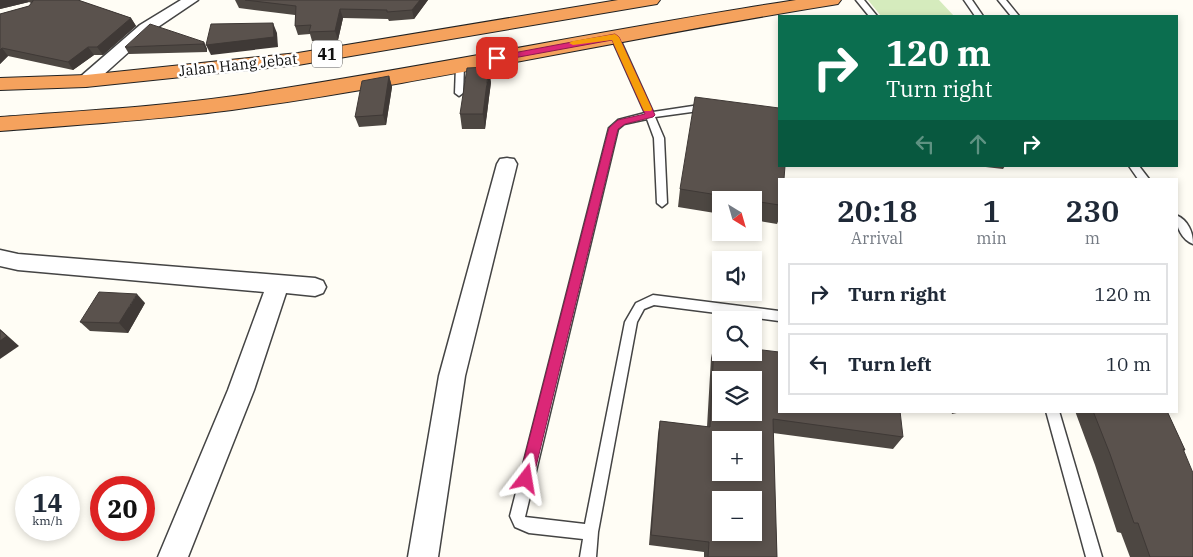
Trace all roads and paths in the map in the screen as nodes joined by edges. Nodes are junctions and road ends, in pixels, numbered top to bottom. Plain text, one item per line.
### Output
1 (191, 0) edge
2 (651, 0) edge
3 (832, 0) edge
4 (860, 0) edge
5 (968, 0) edge
6 (1002, 0) edge
7 (871, 15) edge
8 (978, 15) edge
9 (1014, 15) edge
10 (615, 37) junction
11 (298, 59) junction
12 (460, 66) junction
13 (86, 81) junction
14 (0, 84) edge
15 (297, 92) junction
16 (459, 93) dead end
17 (716, 106) edge
18 (650, 115) junction
19 (0, 124) edge
20 (507, 164) dead end
21 (1135, 167) edge
22 (1143, 178) edge
23 (662, 203) dead end
24 (1178, 221) edge
25 (1193, 240) edge
26 (0, 258) edge
27 (278, 285) junction
28 (315, 287) dead end
29 (778, 316) edge
30 (1053, 413) edge
31 (591, 532) junction
32 (173, 557) edge
33 (423, 557) edge
34 (588, 557) edge
35 (1094, 557) edge

1 - 13 street
2 - 11 highway, Jalan Hang Jebat / 41
3 - 10 highway
4 - 7 lane
5 - 8 lane
6 - 9 lane
10 - 12 highway
10 - 18 lane
11 - 13 highway, Jalan Hang Jebat / 41
11 - 15 highway
12 - 15 highway
12 - 16 lane
13 - 14 highway, Jalan Hang Jebat / 41
15 - 19 highway
17 - 18 lane
18 - 23 lane
18 - 31 lane
20 - 33 street
21 - 22 lane
24 - 25 lane
26 - 27 street
27 - 28 street
27 - 32 street
29 - 31 lane
30 - 35 lane
31 - 34 lane

